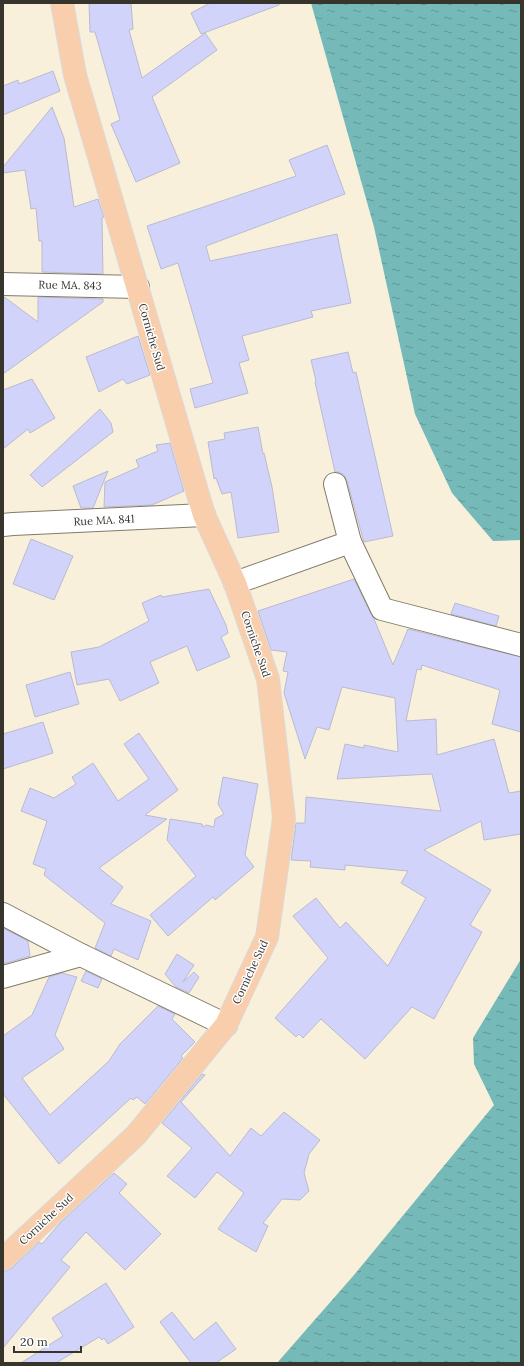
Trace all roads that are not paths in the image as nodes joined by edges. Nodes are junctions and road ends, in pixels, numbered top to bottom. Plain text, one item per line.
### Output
1 (62, 3) edge
2 (3, 284) edge
3 (138, 287) junction
4 (335, 484) dead end
5 (204, 516) junction
6 (3, 526) edge
7 (350, 542) junction
8 (235, 583) junction
9 (521, 645) edge
10 (3, 914) edge
11 (81, 955) junction
12 (3, 977) edge
13 (226, 1024) junction
14 (3, 1259) edge

1 - 3 main road, Corniche Sud
2 - 3 street, Rue MA. 843
3 - 5 main road, Corniche Sud
4 - 7 street
5 - 6 street, Rue MA. 841
5 - 8 main road, Corniche Sud
7 - 8 street
7 - 9 street
8 - 13 main road, Corniche Sud
10 - 11 street
11 - 12 street
11 - 13 street
13 - 14 main road, Corniche Sud

